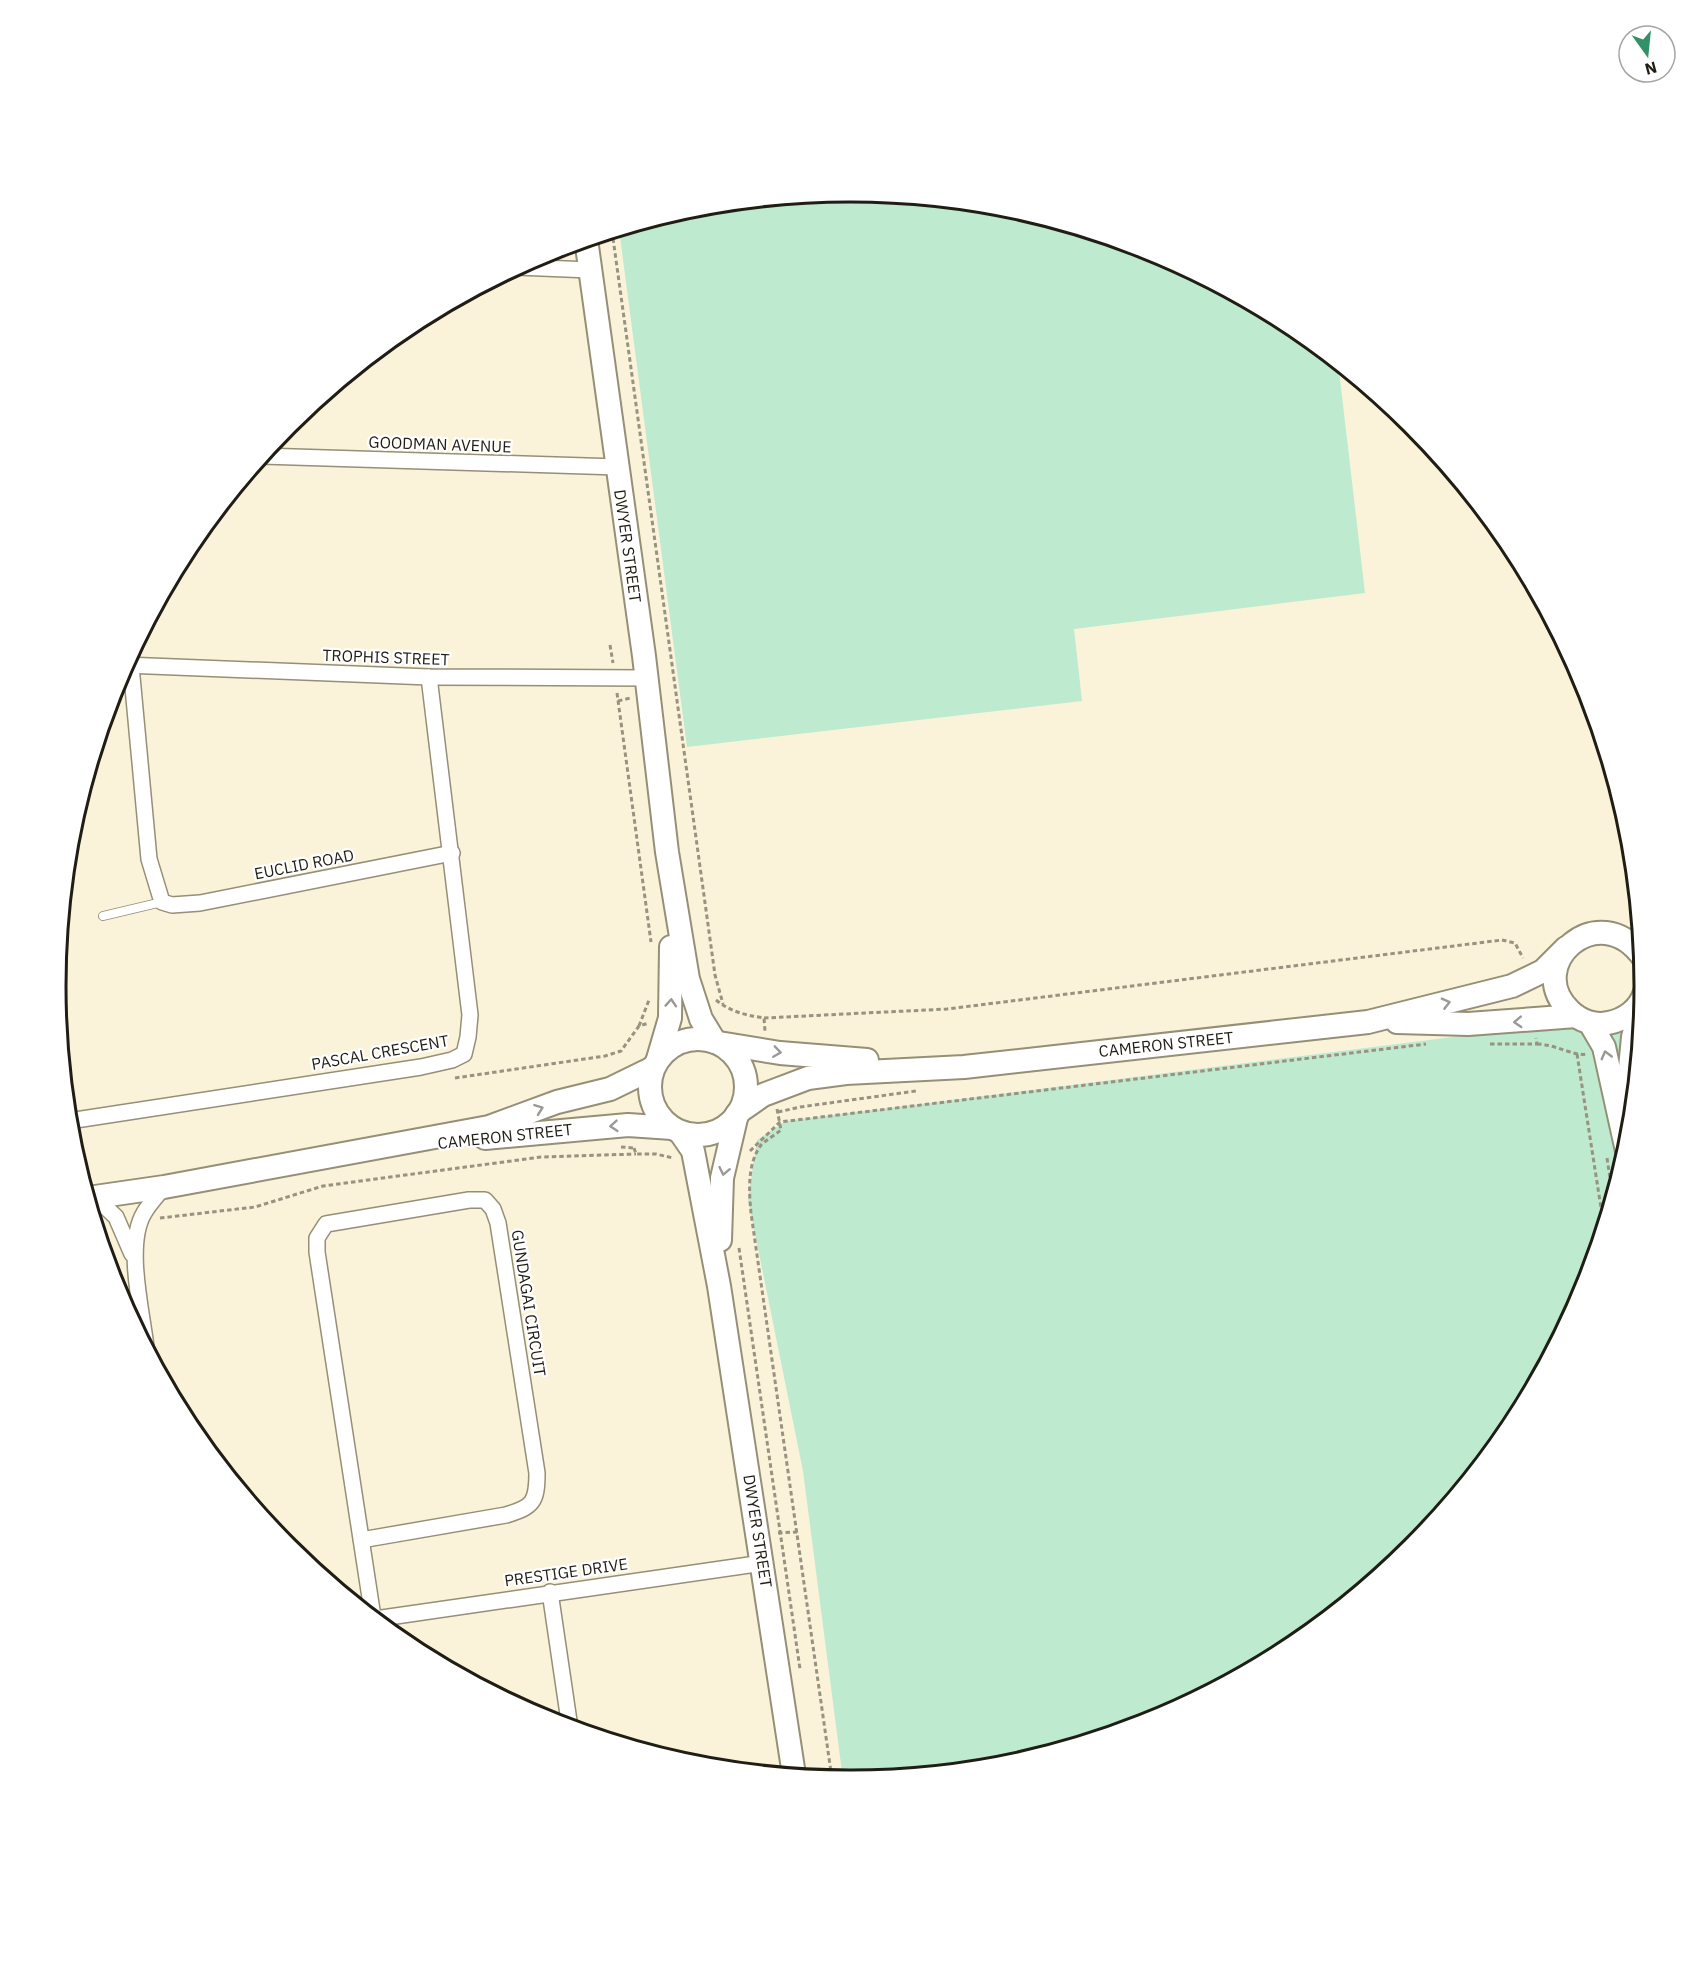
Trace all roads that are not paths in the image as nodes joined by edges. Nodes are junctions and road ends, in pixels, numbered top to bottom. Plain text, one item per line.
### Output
1 (587, 247) edge
2 (535, 268) edge
3 (590, 270) junction
4 (273, 456) edge
5 (618, 467) junction
6 (135, 666) edge
7 (429, 677) junction
8 (129, 678) edge
9 (646, 678) junction
10 (667, 852) junction
11 (452, 853) junction
12 (162, 902) junction
13 (103, 916) dead end
14 (1633, 947) edge
15 (1566, 948) junction
16 (1634, 1009) edge
17 (1583, 1020) junction
18 (1368, 1022) junction
19 (717, 1042) junction
20 (655, 1064) junction
21 (964, 1067) junction
22 (739, 1113) junction
23 (78, 1119) edge
24 (1622, 1125) edge
25 (676, 1130) junction
26 (339, 1153) junction
27 (164, 1187) junction
28 (96, 1197) edge
29 (97, 1202) edge
30 (136, 1268) junction
31 (718, 1286) junction
32 (143, 1324) edge
33 (361, 1540) junction
34 (763, 1563) junction
35 (550, 1592) junction
36 (372, 1607) edge
37 (385, 1616) edge
38 (569, 1718) edge
39 (793, 1768) edge

1 - 3 street, DWYER STREET
2 - 3 street
3 - 5 street, DWYER STREET
4 - 5 street, GOODMAN AVENUE
5 - 9 street, DWYER STREET
6 - 7 street, TROPHIS STREET
7 - 9 street, TROPHIS STREET
7 - 11 street, PASCAL CRESCENT
8 - 12 street
9 - 10 street, DWYER STREET
10 - 19 street, DWYER STREET
20 -> 10 street, DWYER STREET
11 - 12 street, EUCLID ROAD
11 - 23 street, PASCAL CRESCENT
12 - 13 lane, EUCLID ROAD
14 - 15 street, CAMERON STREET
15 - 17 street
18 -> 15 street, CAMERON STREET
16 - 17 street, CAMERON STREET
17 -> 18 street, CAMERON STREET
24 -> 17 street
18 - 21 street, CAMERON STREET
19 - 20 street
19 -> 21 street, CAMERON STREET
19 - 22 street
20 - 25 street
26 -> 20 street, CAMERON STREET
21 - 22 street, CAMERON STREET
22 - 25 street
22 -> 31 street, DWYER STREET
25 -> 26 street, CAMERON STREET
25 - 31 street, DWYER STREET
26 - 27 street, CAMERON STREET
27 - 28 street, CAMERON STREET
27 - 30 street
29 - 30 street
30 - 32 street
31 - 34 street, DWYER STREET
33 - 33 street, GUNDAGAI CIRCUIT
33 - 36 street, GUNDAGAI CIRCUIT
34 - 35 street, PRESTIGE DRIVE
34 - 39 street, DWYER STREET
35 - 37 street, PRESTIGE DRIVE
35 - 38 street

